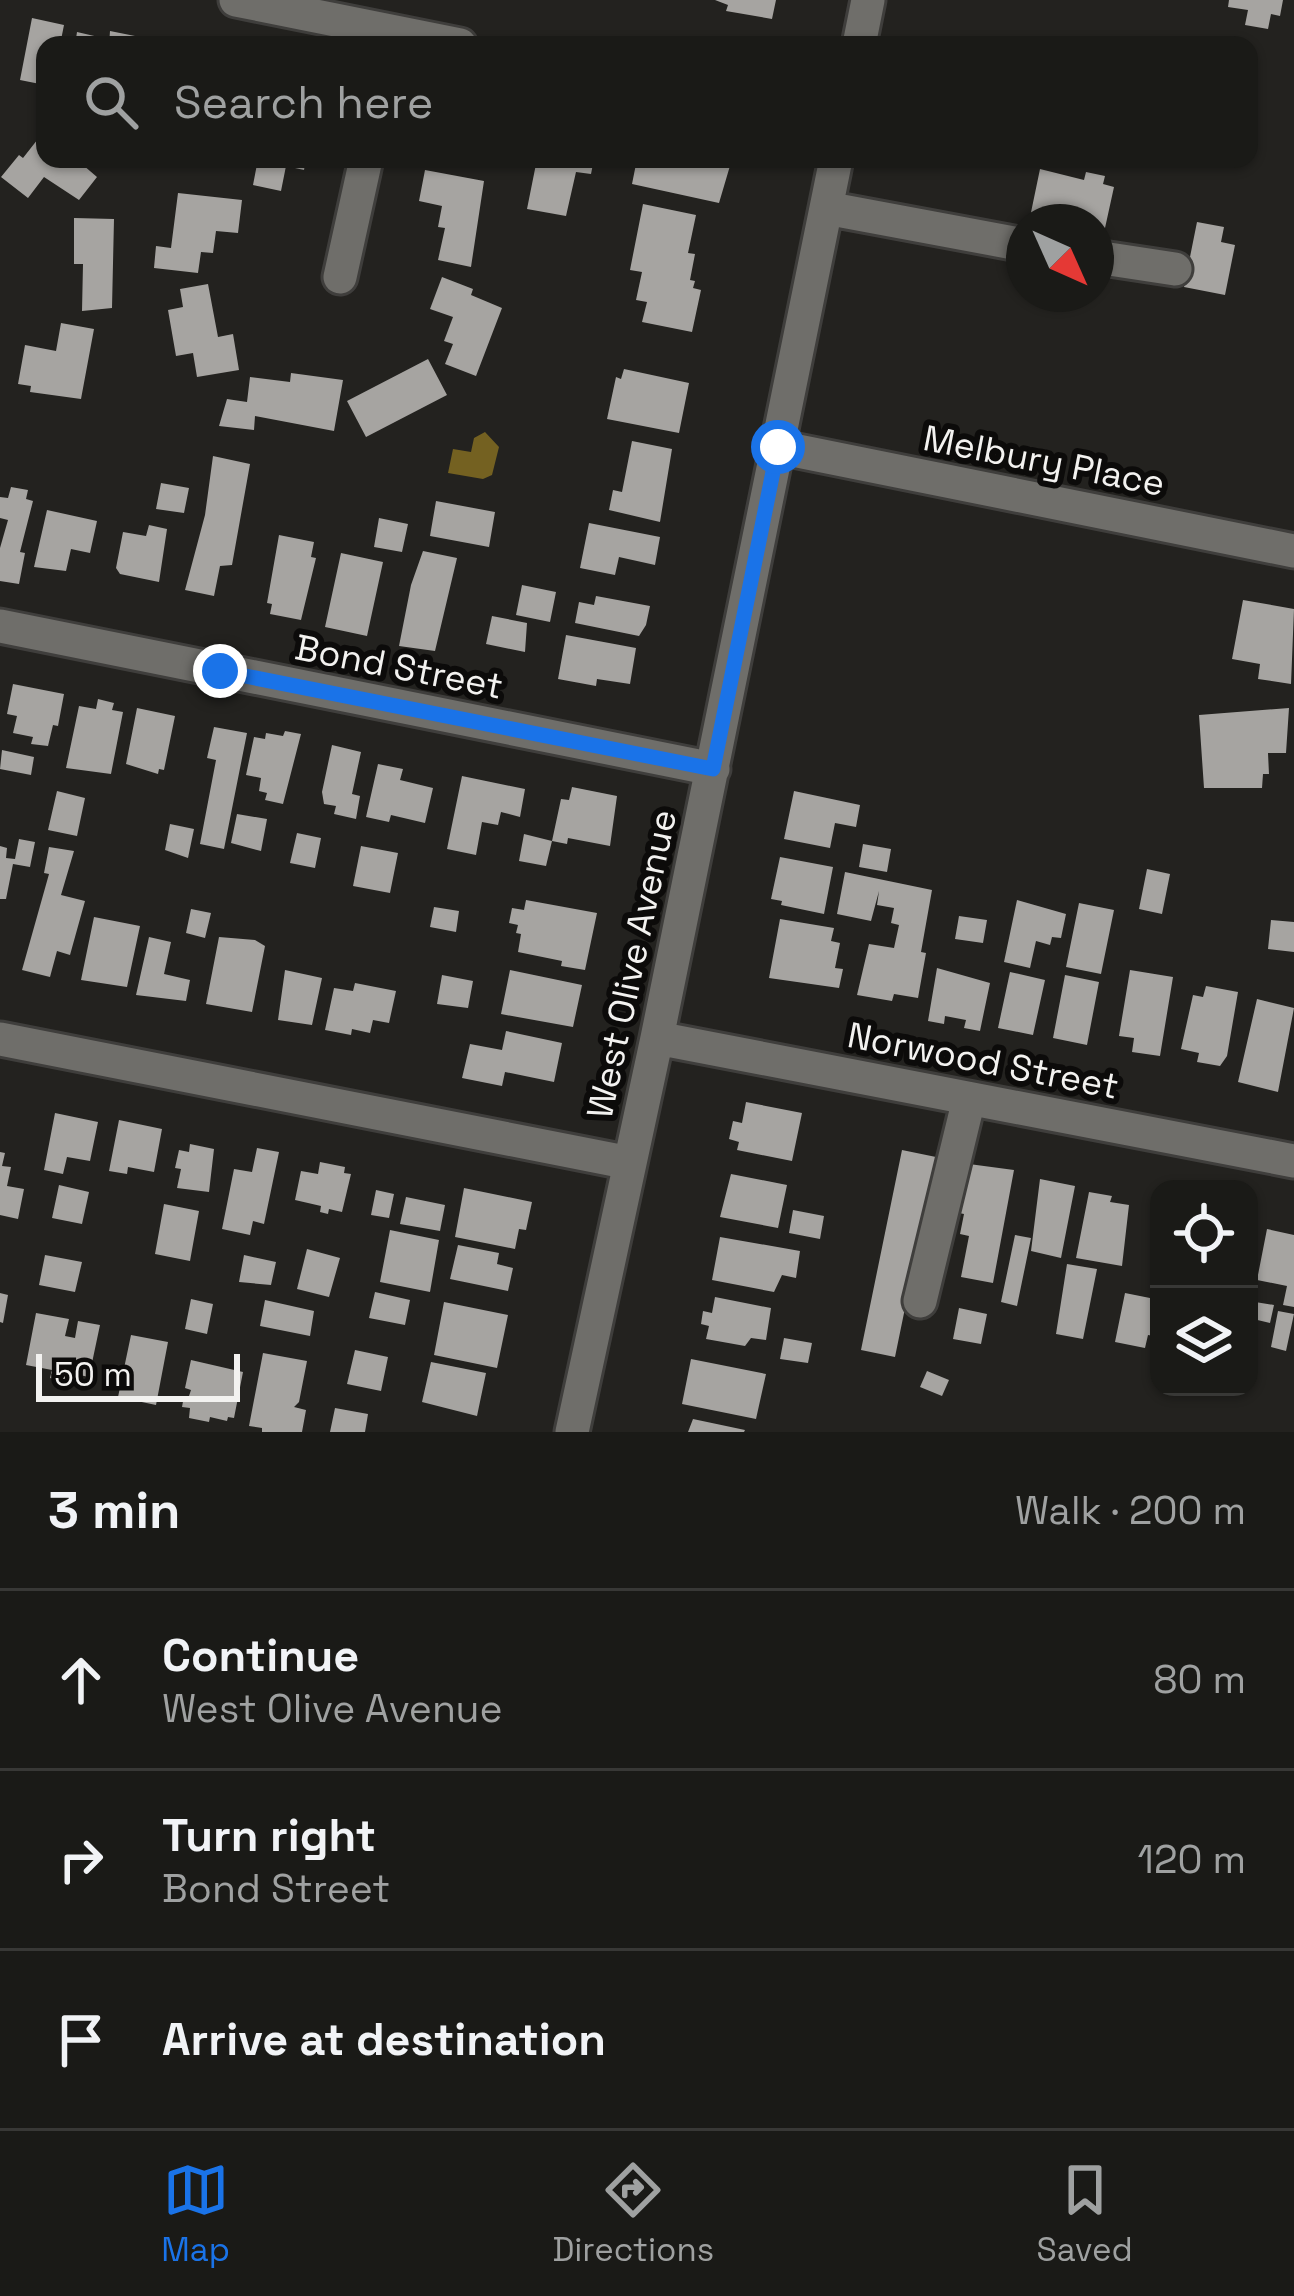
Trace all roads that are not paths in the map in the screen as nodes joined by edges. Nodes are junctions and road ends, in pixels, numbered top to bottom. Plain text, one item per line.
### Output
1 (236, 0) edge
2 (868, 0) edge
3 (384, 36) edge
4 (861, 36) edge
5 (364, 168) edge
6 (834, 168) edge
7 (826, 208) junction
8 (1006, 242) edge
9 (1114, 260) edge
10 (1174, 269) dead end
11 (340, 277) dead end
12 (778, 447) junction
13 (1294, 551) edge
14 (0, 626) edge
15 (713, 769) junction
16 (657, 1038) junction
17 (0, 1039) edge
18 (969, 1099) junction
19 (1294, 1161) edge
20 (630, 1163) junction
21 (920, 1301) dead end
22 (572, 1432) edge

1 - 3 street
2 - 4 street
5 - 11 street
6 - 7 street, West Olive Avenue
7 - 8 street
7 - 12 street, West Olive Avenue
9 - 10 street
12 - 13 street, Melbury Place
12 - 15 street, West Olive Avenue
14 - 15 street, Bond Street
15 - 16 street, West Olive Avenue
16 - 18 street, Norwood Street
16 - 20 street, West Olive Avenue
17 - 20 street
18 - 19 street, Norwood Street
18 - 21 street
20 - 22 street, West Olive Avenue

